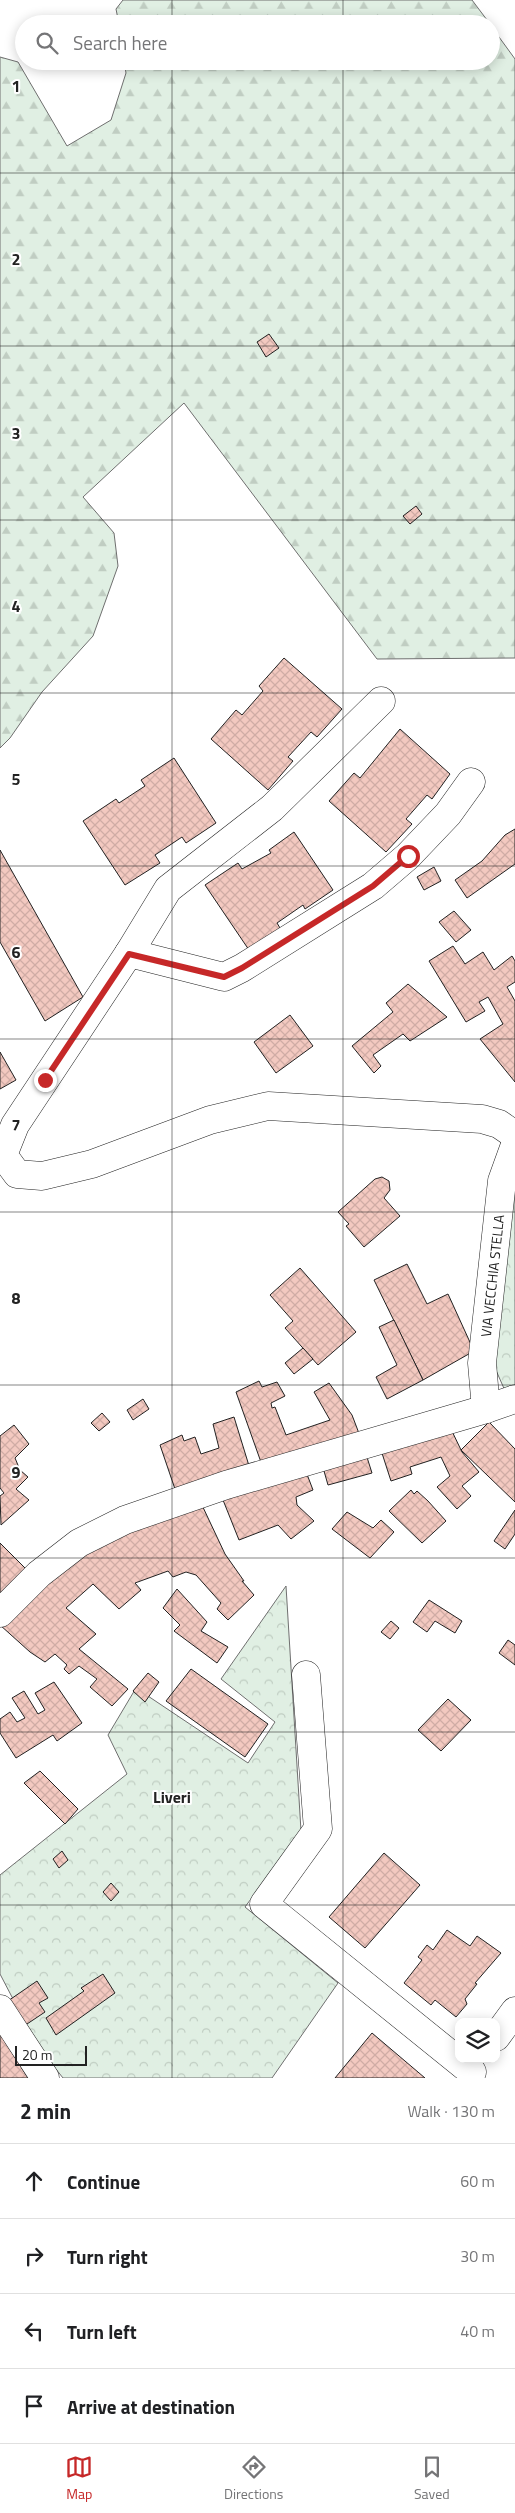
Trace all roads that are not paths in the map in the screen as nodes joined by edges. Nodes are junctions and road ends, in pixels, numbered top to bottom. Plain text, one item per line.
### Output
1 (381, 701) dead end
2 (471, 782) dead end
3 (129, 954) junction
4 (515, 1135) edge
5 (515, 1146) edge
6 (2, 1154) edge
7 (515, 1398) edge
8 (486, 1409) junction
9 (0, 1613) edge
10 (306, 1675) dead end
11 (0, 2009) edge
12 (515, 2011) edge
13 (500, 2032) edge
14 (473, 2070) edge
15 (45, 2078) edge

1 - 3 street
2 - 3 street
3 - 6 street
4 - 6 street
5 - 8 street, VIA VECCHIA STELLA
7 - 8 street
8 - 9 street
10 - 14 street
11 - 15 street
12 - 13 street

